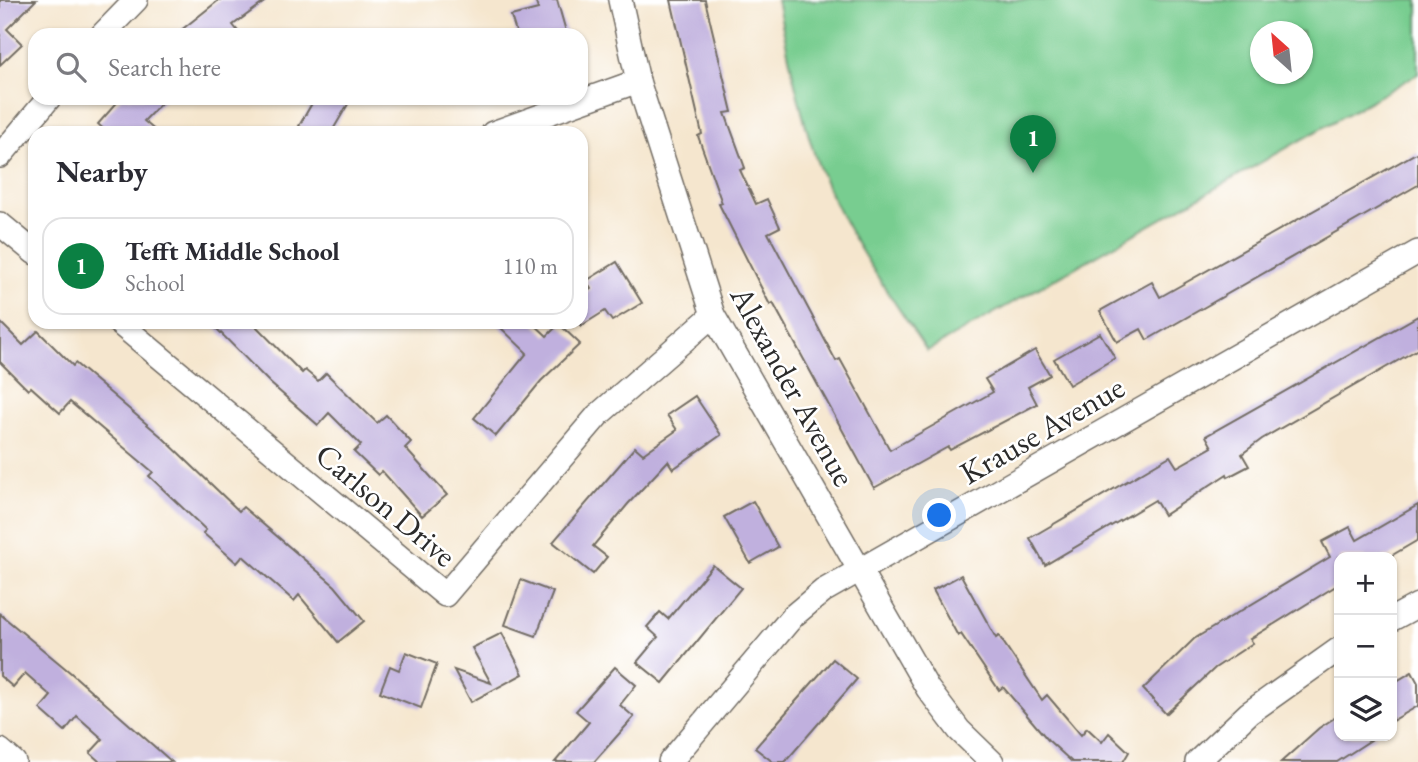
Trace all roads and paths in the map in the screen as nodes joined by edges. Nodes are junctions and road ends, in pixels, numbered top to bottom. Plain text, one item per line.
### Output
1 (136, 0) edge
2 (620, 0) edge
3 (109, 28) edge
4 (638, 82) junction
5 (588, 100) edge
6 (43, 105) edge
7 (573, 105) edge
8 (514, 126) edge
9 (0, 156) edge
10 (0, 224) edge
11 (28, 247) edge
12 (1418, 252) edge
13 (713, 315) junction
14 (126, 329) edge
15 (860, 571) junction
16 (1418, 605) edge
17 (1397, 617) edge
18 (1334, 653) edge
19 (0, 750) edge
20 (14, 762) edge
21 (670, 762) edge
22 (992, 762) edge
23 (1197, 762) edge

1 - 3 street
2 - 4 street, Alexander Avenue
4 - 5 street
4 - 13 street, Alexander Avenue
6 - 9 street
7 - 8 street
10 - 11 street
12 - 15 street, Krause Avenue
13 - 14 street, Carlson Drive
13 - 15 street, Alexander Avenue
15 - 21 street, Krause Avenue
15 - 22 street, Alexander Avenue
16 - 17 street
18 - 23 street
19 - 20 street

